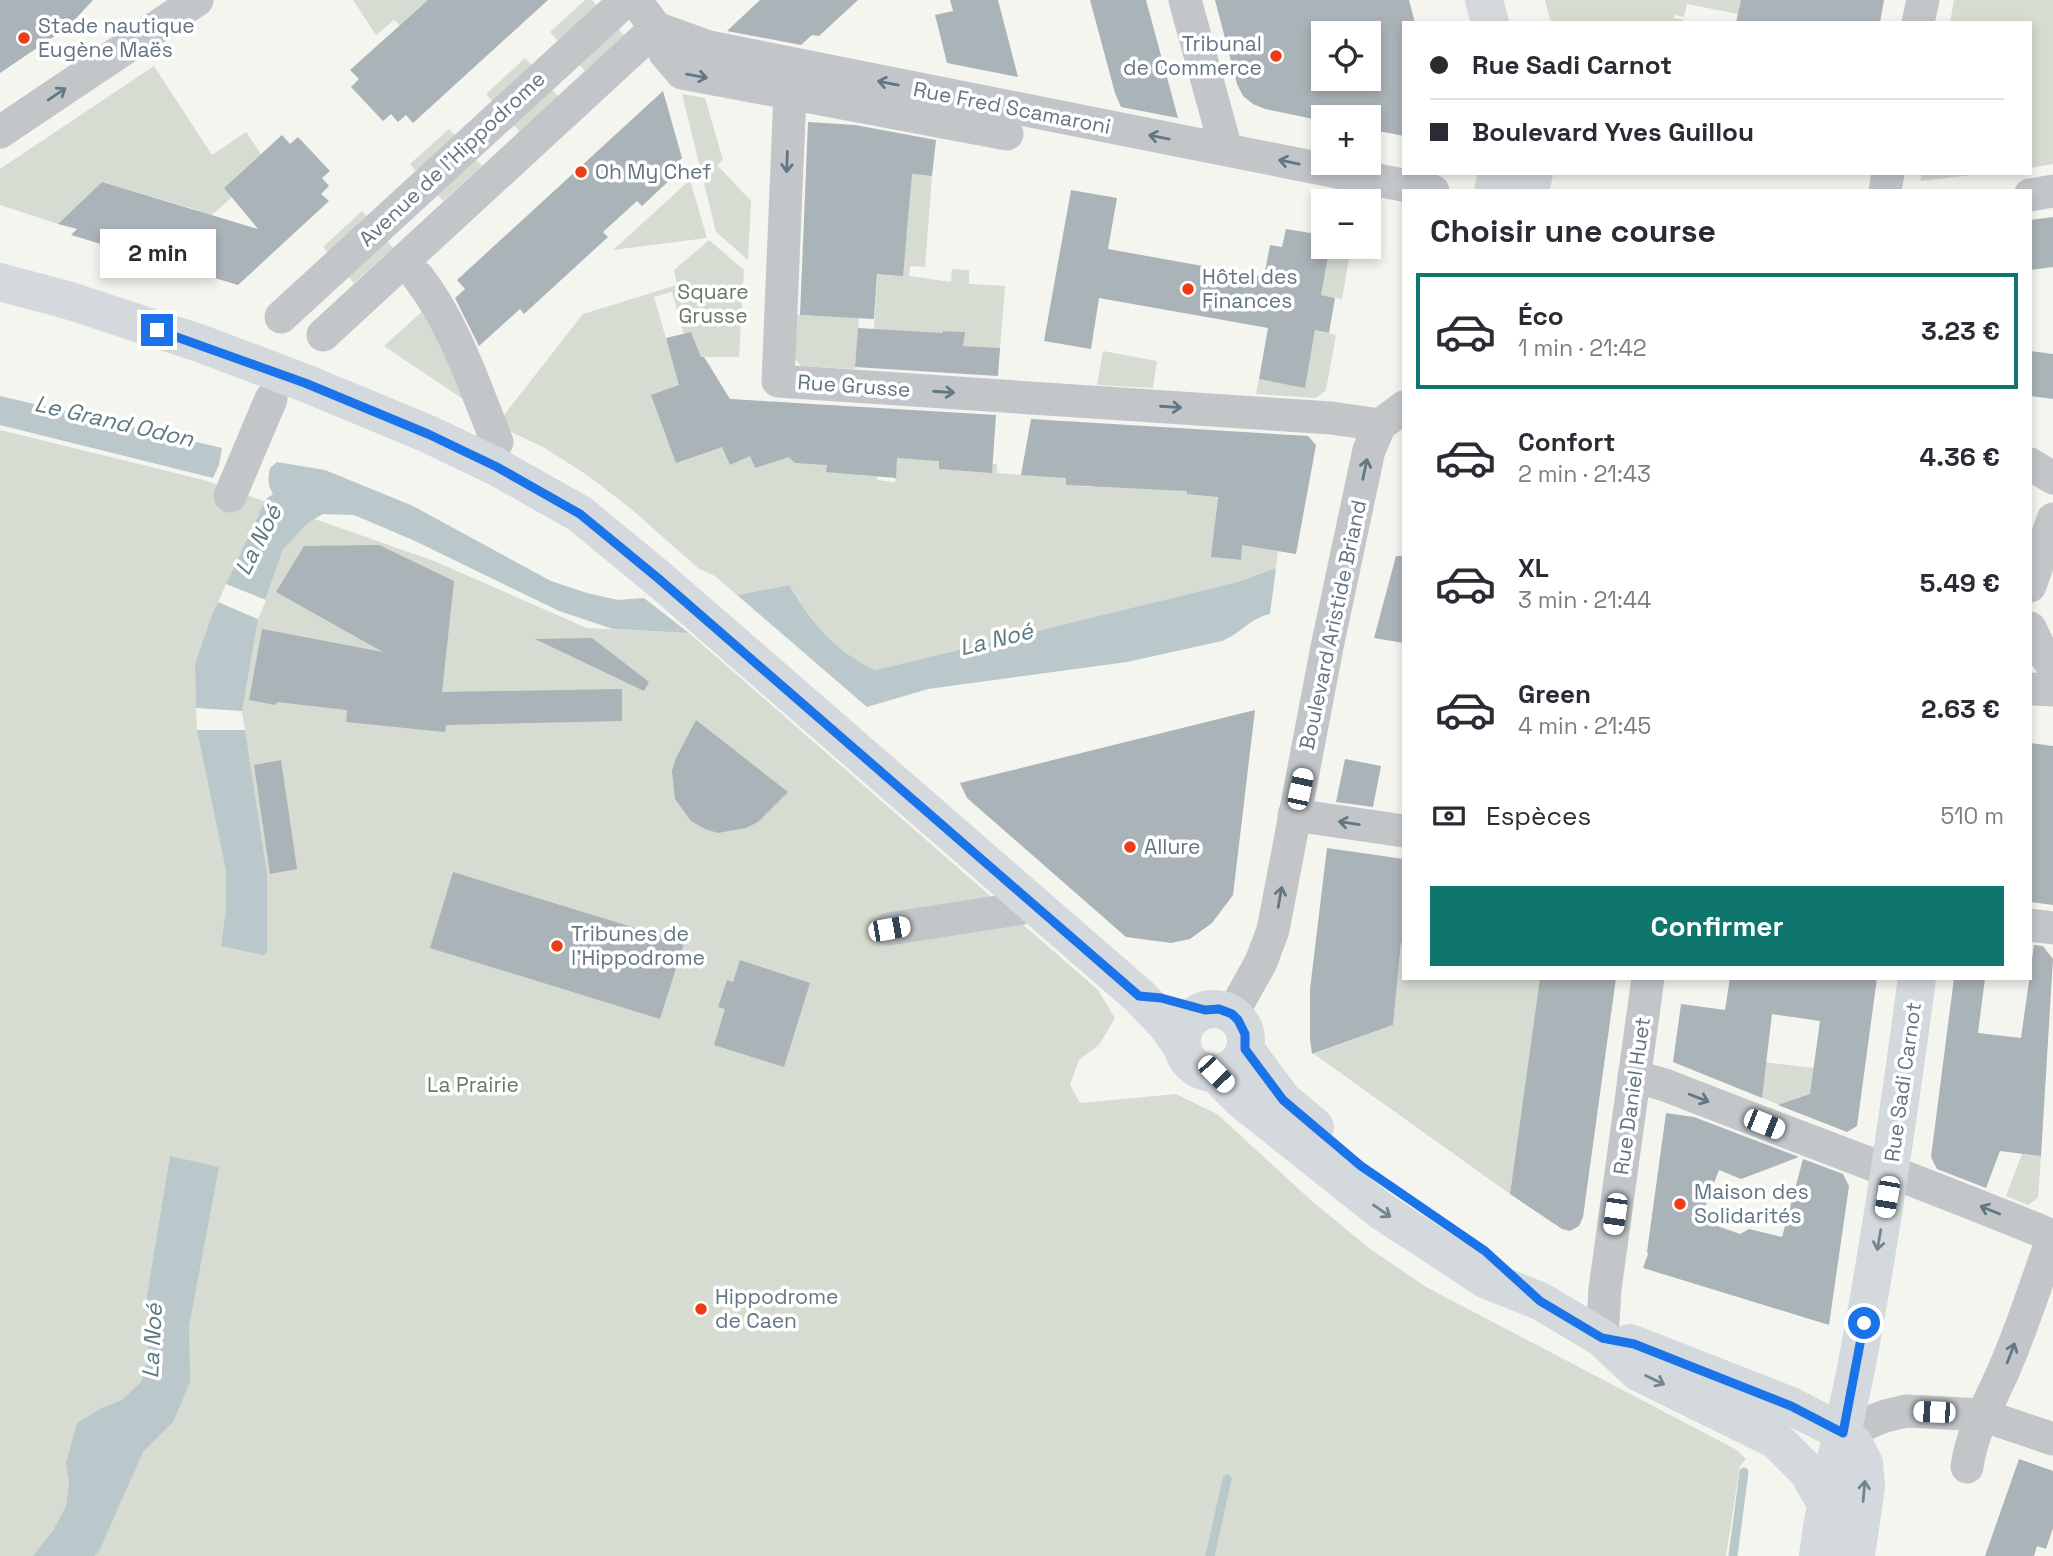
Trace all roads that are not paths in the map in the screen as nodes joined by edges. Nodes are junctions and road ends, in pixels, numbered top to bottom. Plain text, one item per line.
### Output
1 (197, 0) edge
2 (1185, 0) edge
3 (1484, 0) edge
4 (1923, 0) edge
5 (630, 1) edge
6 (1489, 21) edge
7 (1918, 21) edge
8 (656, 28) junction
9 (790, 94) junction
10 (0, 131) edge
11 (1007, 134) dead end
12 (1226, 149) junction
13 (1418, 188) edge
14 (2053, 191) edge
15 (2032, 195) edge
16 (418, 277) dead end
17 (0, 282) edge
18 (281, 317) dead end
19 (323, 335) dead end
20 (271, 399) dead end
21 (1392, 416) edge
22 (497, 442) dead end
23 (2032, 448) edge
24 (2053, 452) edge
25 (2032, 465) edge
26 (2053, 478) edge
27 (231, 492) dead end
28 (2053, 519) edge
29 (2032, 580) edge
30 (2032, 632) edge
31 (2053, 666) edge
32 (2032, 689) edge
33 (2053, 690) edge
34 (1294, 815) junction
35 (1402, 831) edge
36 (1035, 906) junction
37 (2032, 925) edge
38 (2053, 928) edge
39 (889, 929) dead end
40 (1648, 980) edge
41 (1917, 980) edge
42 (1139, 996) junction
43 (1228, 1024) junction
44 (1182, 1047) junction
45 (1216, 1074) junction
46 (1634, 1076) junction
47 (1891, 1172) junction
48 (2053, 1236) edge
49 (1540, 1301) junction
50 (1602, 1338) junction
51 (1982, 1415) junction
52 (1843, 1433) junction
53 (2053, 1439) edge
54 (1967, 1467) dead end
55 (1826, 1504) junction
56 (1818, 1556) edge
57 (1856, 1556) edge

10 -> 1 street
2 - 12 street
3 - 6 main road
4 - 7 street
5 - 8 street
5 - 18 street, Avenue de l'Hippodrome
8 -> 9 street
12 -> 8 street, Rue Fred Scamaroni
8 - 19 street, Avenue de l'Hippodrome
9 - 11 street
9 -> 21 street, Rue Grusse
13 -> 12 street, Rue Fred Scamaroni
14 - 15 street
16 - 22 street
17 - 36 main road
20 - 27 street
34 -> 21 street, Boulevard Aristide Briand
23 - 24 street
25 - 26 street
28 - 29 street
30 - 31 street
32 - 33 street
35 -> 34 street
43 -> 34 street, Boulevard Aristide Briand
36 - 39 street
36 - 42 main road
37 - 38 street
40 - 46 street, Rue Daniel Huet
41 - 47 main road, Rue Sadi Carnot
42 - 43 main road
42 - 44 main road
43 - 44 main road, Boulevard Aristide Briand
43 - 45 main road, Boulevard Aristide Briand
43 - 49 main road
44 - 45 main road
45 -> 49 main road
46 -> 47 street
46 - 50 street, Rue Daniel Huet
48 -> 47 street
47 -> 52 main road, Rue Sadi Carnot
51 -> 48 street
49 - 50 main road
50 - 52 main road
50 -> 55 main road
51 - 52 street
51 - 53 street
51 - 54 street
52 - 55 main road, Rue Sadi Carnot
57 -> 52 main road
55 - 56 main road, Rue Sadi Carnot

